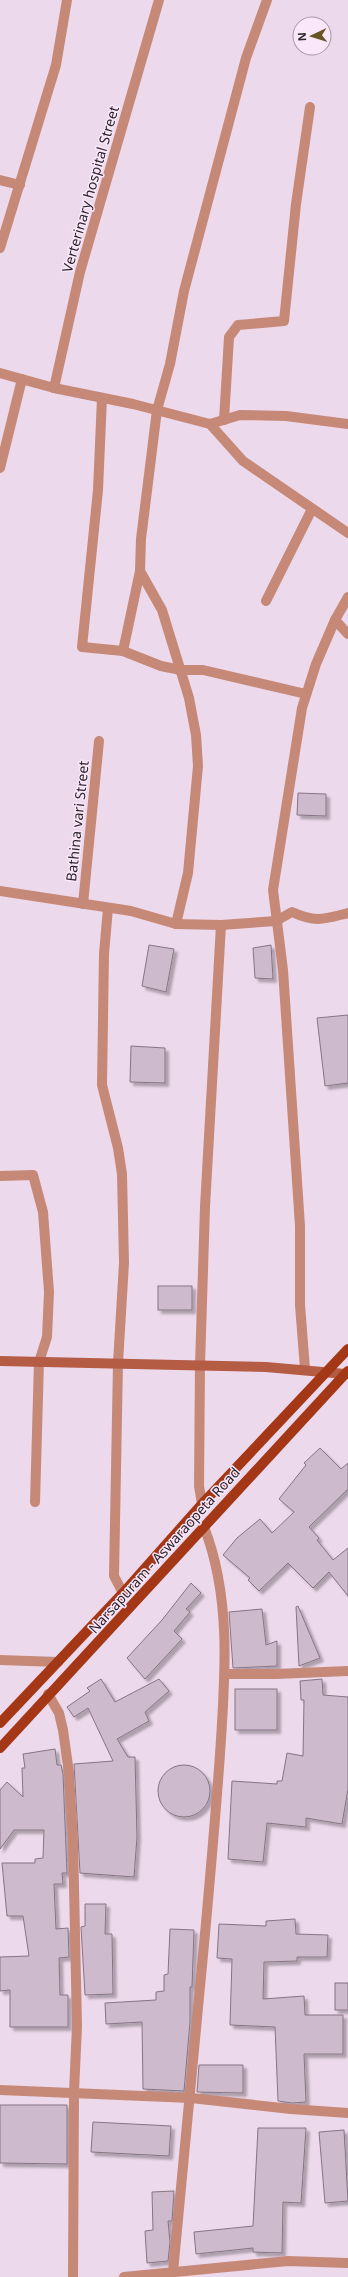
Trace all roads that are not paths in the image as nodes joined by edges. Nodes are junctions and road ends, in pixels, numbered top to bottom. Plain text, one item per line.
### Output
1 (67, 0) edge
2 (159, 0) edge
3 (267, 0) edge
4 (310, 107) dead end
5 (0, 180) edge
6 (20, 185) junction
7 (0, 248) edge
8 (0, 373) edge
9 (22, 379) junction
10 (54, 388) junction
11 (102, 398) junction
12 (156, 410) junction
13 (224, 420) junction
14 (210, 424) junction
15 (348, 424) edge
16 (0, 468) edge
17 (312, 509) junction
18 (348, 533) edge
19 (140, 571) junction
20 (348, 597) edge
21 (266, 601) dead end
22 (334, 620) junction
23 (348, 634) edge
24 (124, 651) junction
25 (181, 670) junction
26 (306, 694) junction
27 (98, 741) dead end
28 (0, 891) edge
29 (83, 904) junction
30 (108, 908) junction
31 (348, 913) edge
32 (276, 921) junction
33 (176, 924) junction
34 (221, 925) junction
35 (0, 1176) edge
36 (348, 1349) edge
37 (0, 1361) edge
38 (39, 1362) junction
39 (118, 1363) junction
40 (200, 1365) junction
41 (305, 1369) junction
42 (326, 1372) junction
43 (347, 1373) edge
44 (35, 1502) dead end
45 (202, 1504) junction
46 (204, 1527) junction
47 (123, 1593) junction
48 (0, 1660) edge
49 (58, 1662) junction
50 (348, 1671) edge
51 (226, 1674) junction
52 (48, 1694) junction
53 (0, 1723) edge
54 (0, 1748) edge
55 (0, 2090) edge
56 (74, 2092) junction
57 (191, 2098) junction
58 (348, 2113) edge
59 (348, 2263) edge
60 (173, 2272) junction
61 (73, 2277) edge
62 (124, 2277) edge

1 - 6 street
2 - 10 street, Verterinary hospital Street
3 - 12 street
4 - 13 street
5 - 6 street
6 - 7 street
8 - 9 street
9 - 10 street
9 - 16 street
10 - 11 street
11 - 12 street
11 - 24 street
12 - 14 street
12 - 19 street
13 - 14 street
13 - 15 street
14 - 17 street
17 - 18 street
17 - 21 street
19 - 24 street
19 - 25 street
20 - 22 street
22 - 23 street
22 - 26 street
24 - 25 street
25 - 26 street
25 - 33 street
26 - 32 street
27 - 29 street, Bathina vari Street
28 - 29 street
29 - 30 street
30 - 33 street
30 - 39 street
31 - 32 street
32 - 34 street
32 - 41 street
33 - 34 street
34 - 40 street
35 - 38 street
36 - 42 main road, Narsapuram - Aswaraopeta Road
37 - 38 main road
38 - 39 main road
38 - 44 street
39 - 40 main road
39 - 47 street
40 - 41 main road
40 - 45 street
41 - 42 main road
42 - 43 main road
42 - 45 main road, Narsapuram - Aswaraopeta Road
43 - 46 main road, Narsapuram - Aswaraopeta Road
45 - 47 main road, Narsapuram - Aswaraopeta Road
46 - 51 street
46 - 52 main road, Narsapuram - Aswaraopeta Road
47 - 49 main road, Narsapuram - Aswaraopeta Road
48 - 49 street
49 - 53 main road, Narsapuram - Aswaraopeta Road
50 - 51 street
51 - 57 street
52 - 54 main road, Narsapuram - Aswaraopeta Road
52 - 56 street
55 - 56 street
56 - 57 street
56 - 61 street
57 - 58 street
57 - 60 street
59 - 60 street
60 - 62 street

